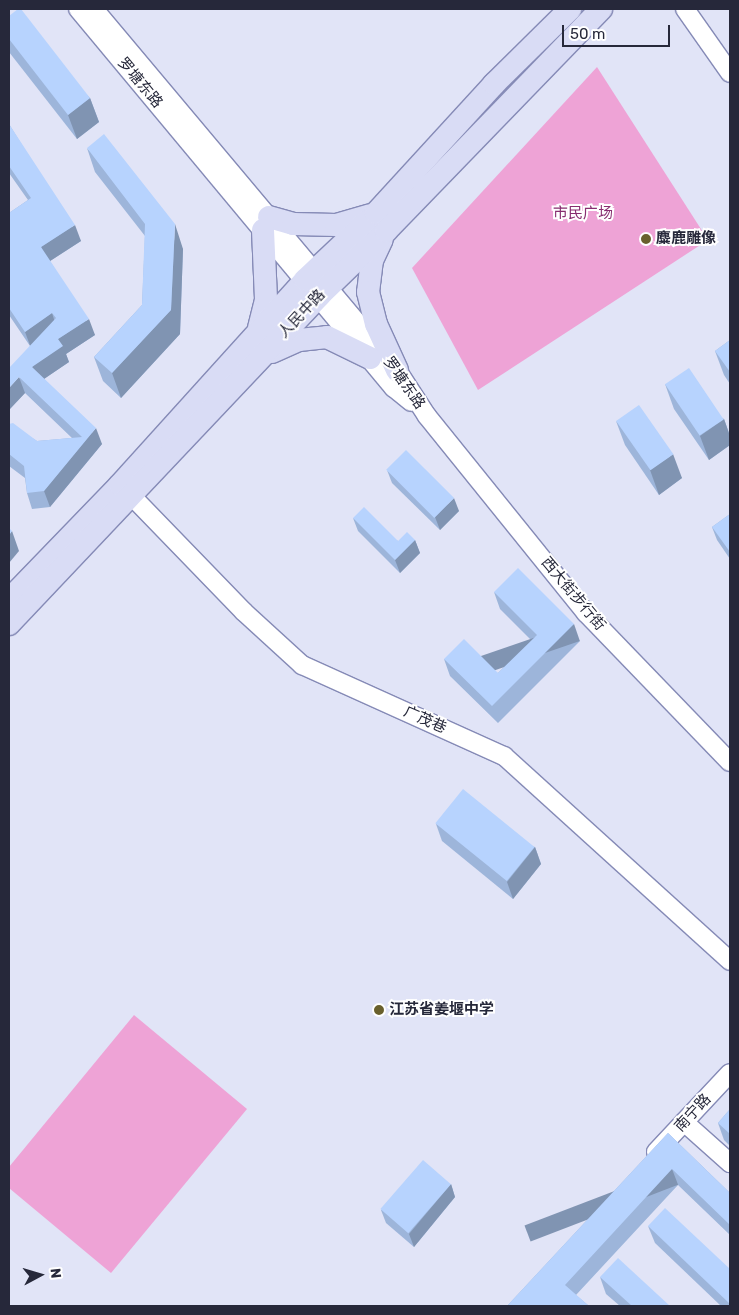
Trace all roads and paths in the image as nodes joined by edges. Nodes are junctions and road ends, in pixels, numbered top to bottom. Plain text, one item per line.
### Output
1 (78, 9) edge
2 (94, 9) edge
3 (570, 9) edge
4 (601, 9) edge
5 (685, 9) edge
6 (730, 72) edge
7 (381, 222) junction
8 (266, 223) junction
9 (317, 283) junction
10 (259, 331) junction
11 (262, 357) junction
12 (370, 358) junction
13 (397, 370) junction
14 (427, 416) junction
15 (126, 490) junction
16 (11, 612) edge
17 (730, 762) edge
18 (730, 961) edge
19 (730, 1073) edge
20 (684, 1122) junction
21 (730, 1163) edge
22 (644, 1164) edge

1 - 8 street, 罗塘东路
2 - 8 street, 罗塘东路
3 - 7 main road, 人民中路
4 - 7 main road, 人民中路
5 - 6 street
7 - 8 main road
7 - 9 main road, 人民中路
7 - 13 main road
8 - 9 street, 罗塘东路
8 - 10 main road
9 - 10 main road, 人民中路
9 - 11 main road, 人民中路
9 - 12 street, 罗塘东路
9 - 13 street, 罗塘东路
10 - 15 main road, 人民中路
11 - 12 main road
11 - 15 main road, 人民中路
12 - 14 street, 罗塘东路
13 - 14 street, 罗塘东路
14 - 17 street, 西大街步行街
15 - 16 main road, 人民中路
15 - 18 street, 广茂巷
19 - 20 street, 南宁路
20 - 21 street
20 - 22 street, 南宁路

